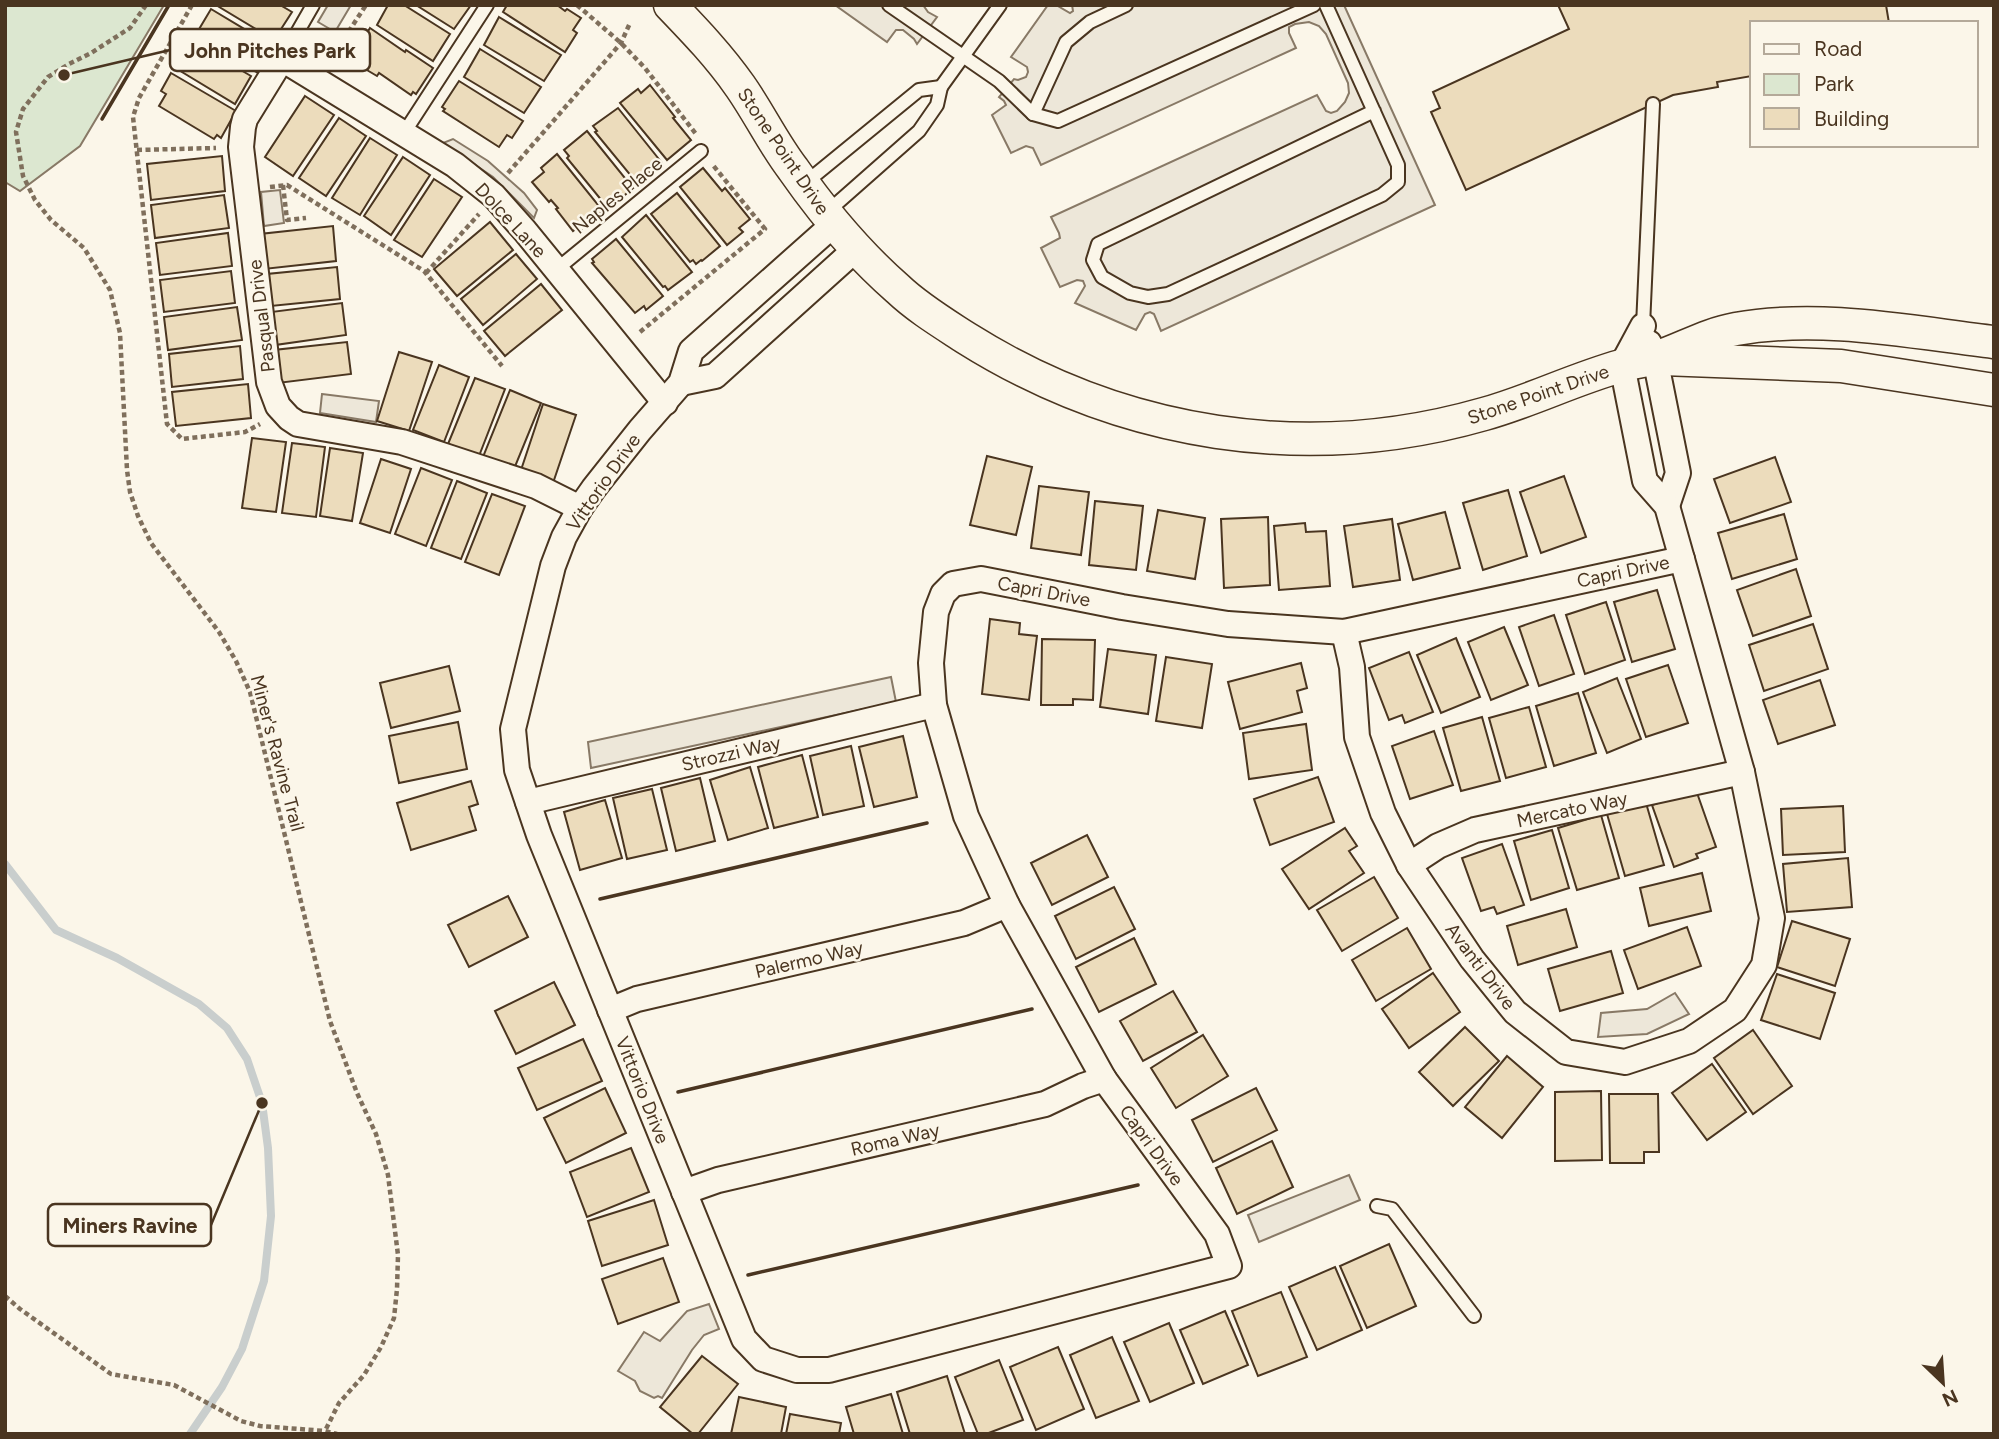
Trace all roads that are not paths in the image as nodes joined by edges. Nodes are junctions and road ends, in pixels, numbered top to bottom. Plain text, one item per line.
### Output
1 (313, 5) edge
2 (487, 5) edge
3 (670, 5) edge
4 (1000, 5) edge
5 (1126, 5) edge
6 (1314, 5) edge
7 (1326, 5) edge
8 (896, 7) edge
9 (962, 57) junction
10 (282, 59) junction
11 (941, 87) junction
12 (1653, 104) dead end
13 (1374, 111) junction
14 (1033, 114) junction
15 (404, 133) junction
16 (701, 152) road end
17 (804, 184) junction
18 (830, 218) junction
19 (857, 248) junction
20 (556, 269) junction
21 (1643, 326) junction
22 (713, 332) junction
23 (1994, 342) edge
24 (735, 358) junction
25 (1655, 358) junction
26 (1622, 365) junction
27 (681, 383) junction
28 (1994, 390) edge
29 (665, 403) junction
30 (1673, 446) junction
31 (1640, 453) junction
32 (1667, 506) junction
33 (580, 508) junction
34 (1682, 559) junction
35 (1344, 632) junction
36 (934, 705) junction
37 (1742, 772) junction
38 (527, 802) junction
39 (1409, 865) junction
40 (1007, 905) junction
41 (610, 1010) junction
42 (1104, 1079) junction
43 (684, 1192) junction
44 (1377, 1206) dead end
45 (1229, 1266) joint
46 (1474, 1316) dead end

1 - 10 lane, Pasqual Drive
2 - 15 lane
3 - 17 street, Stone Point Drive
4 - 9 lane
5 - 14 lane
6 - 14 lane
7 - 13 lane
8 - 9 lane
9 - 11 lane
9 - 14 lane
10 - 15 street, Dolce Lane
10 - 33 street, Pasqual Drive
11 - 17 lane
11 - 18 lane
12 - 21 lane
13 - 13 lane
15 - 20 street, Dolce Lane
16 - 20 lane, Naples Place
17 - 18 street, Stone Point Drive
18 - 19 street, Stone Point Drive
18 - 22 street, Vittorio Drive
19 - 24 street
19 - 26 street, Stone Point Drive
20 - 29 street, Dolce Lane
21 - 25 street
21 - 26 street
22 - 24 street
22 - 27 street, Vittorio Drive
23 - 25 street, Stone Point Drive
24 - 27 street
25 - 26 street, Stone Point Drive
25 - 28 street, Stone Point Drive
25 - 30 street
26 - 31 street, Avanti Drive
27 - 29 street, Vittorio Drive
29 - 33 street, Vittorio Drive
30 - 31 street
30 - 32 street
31 - 32 street, Avanti Drive
32 - 34 street, Avanti Drive
33 - 38 street, Vittorio Drive
34 - 35 street, Capri Drive
34 - 37 street, Avanti Drive
35 - 36 street, Capri Drive
35 - 39 street, Avanti Drive
36 - 38 street, Strozzi Way
36 - 40 street, Capri Drive
37 - 39 street, Mercato Way
37 - 39 street, Avanti Drive
38 - 41 street, Vittorio Drive
40 - 41 street, Palermo Way
40 - 42 street, Capri Drive
41 - 43 street, Vittorio Drive
42 - 43 street, Roma Way
42 - 45 street, Capri Drive
43 - 45 street, Vittorio Drive
44 - 46 lane

